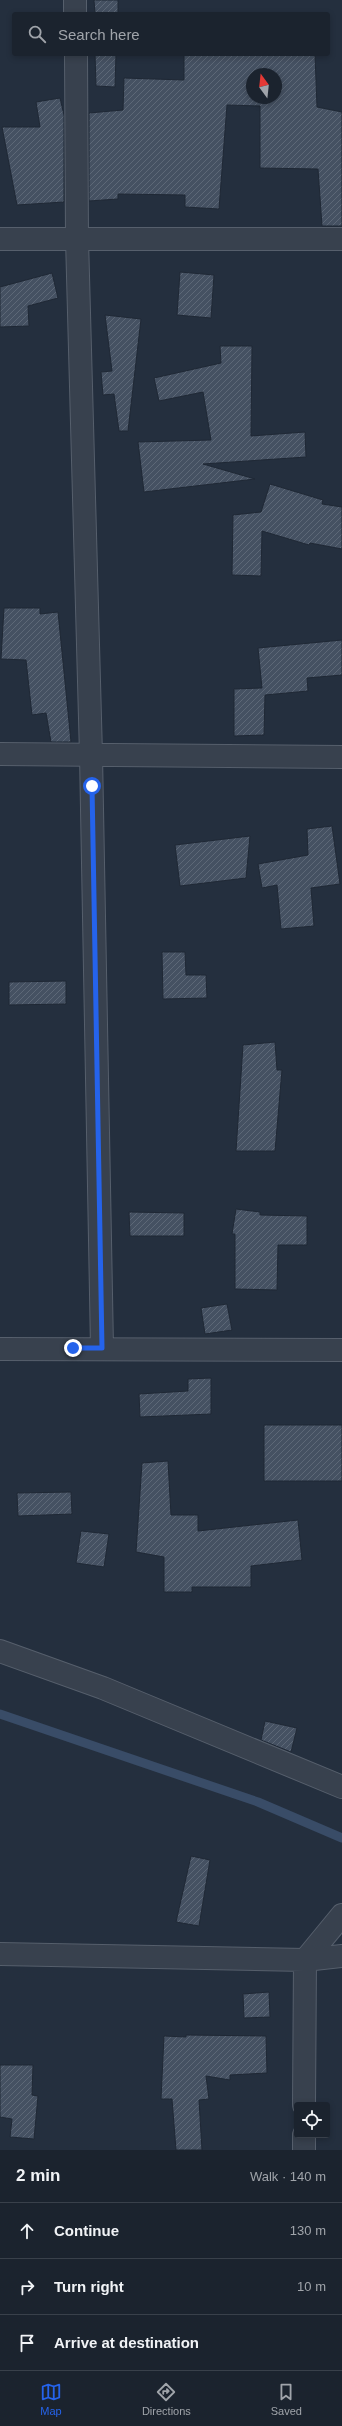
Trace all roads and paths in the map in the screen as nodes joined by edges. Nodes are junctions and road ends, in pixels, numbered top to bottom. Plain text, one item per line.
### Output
1 (75, 0) edge
2 (75, 12) edge
3 (76, 56) edge
4 (0, 239) edge
5 (77, 239) junction
6 (342, 239) edge
7 (0, 754) edge
8 (91, 755) junction
9 (342, 757) edge
10 (102, 1348) junction
11 (0, 1349) edge
12 (342, 1350) edge
13 (0, 1651) edge
14 (342, 1787) edge
15 (342, 1915) edge
16 (0, 1954) edge
17 (342, 1956) edge
18 (305, 1960) junction
19 (304, 2102) edge
20 (304, 2138) edge
21 (304, 2150) edge

1 - 2 street
3 - 5 street
4 - 5 street
5 - 6 street
5 - 8 street
7 - 8 street
8 - 9 street
8 - 10 street
10 - 11 street
10 - 12 street
13 - 14 street
15 - 18 street
16 - 18 street
17 - 18 street
18 - 19 street
20 - 21 street

